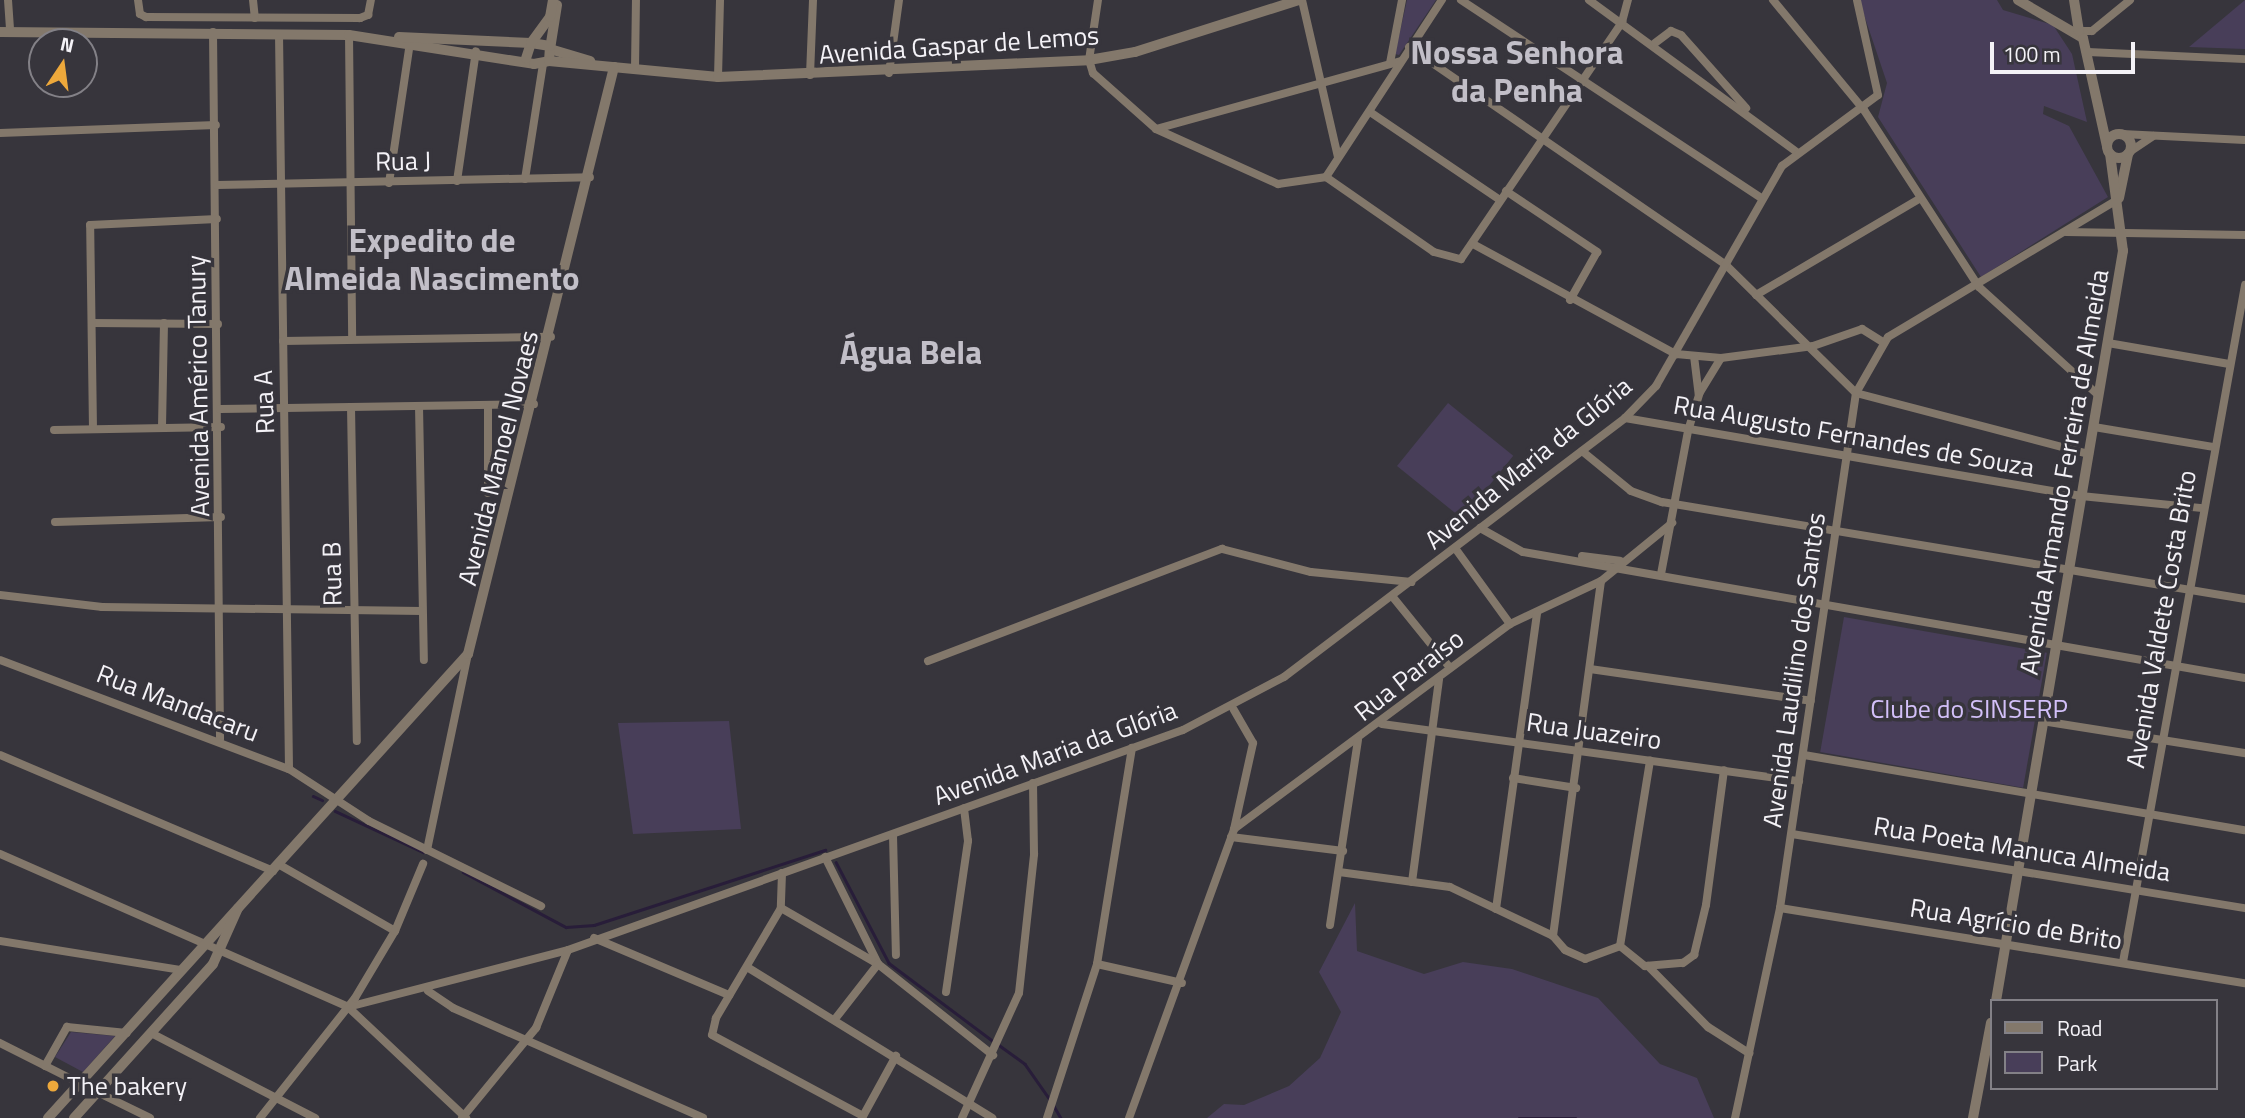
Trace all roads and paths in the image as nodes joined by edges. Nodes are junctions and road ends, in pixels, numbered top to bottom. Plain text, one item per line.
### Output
1 (8, 0) edge
2 (138, 0) edge
3 (253, 0) edge
4 (555, 0) edge
5 (636, 0) edge
6 (720, 0) edge
7 (813, 0) edge
8 (899, 0) edge
9 (1098, 0) edge
10 (1300, 0) edge
11 (1402, 0) edge
12 (1442, 0) edge
13 (1461, 0) edge
14 (1589, 0) edge
15 (1628, 0) edge
16 (1773, 0) edge
17 (1857, 0) edge
18 (2018, 0) edge
19 (2074, 0) edge
20 (2130, 0) edge
21 (371, 4) edge
22 (255, 18) junction
23 (1622, 22) junction
24 (2079, 31) junction
25 (5, 32) edge
26 (213, 32) junction
27 (279, 34) junction
28 (349, 34) junction
29 (387, 38) junction
30 (410, 42) junction
31 (531, 43) junction
32 (1656, 43) junction
33 (1409, 47) junction
34 (550, 49) junction
35 (476, 51) junction
36 (2088, 52) junction
37 (526, 58) junction
38 (2245, 58) edge
39 (1088, 60) junction
40 (1401, 61) junction
41 (546, 62) junction
42 (1390, 62) junction
43 (609, 66) junction
44 (635, 69) junction
45 (889, 72) junction
46 (810, 75) junction
47 (718, 77) junction
48 (1319, 80) junction
49 (1581, 80) junction
50 (1864, 110) junction
51 (1370, 112) junction
52 (1752, 116) junction
53 (2101, 120) junction
54 (216, 125) junction
55 (1156, 129) junction
56 (0, 132) edge
57 (2120, 134) junction
58 (2153, 136) junction
59 (1541, 138) junction
60 (2245, 140) edge
61 (2108, 150) junction
62 (1797, 152) junction
63 (2129, 153) junction
64 (1338, 158) junction
65 (590, 177) junction
66 (1326, 177) junction
67 (525, 179) junction
68 (457, 181) junction
69 (349, 183) junction
70 (389, 183) junction
71 (283, 184) junction
72 (217, 185) junction
73 (1506, 191) junction
74 (1761, 198) junction
75 (1919, 199) junction
76 (2119, 199) junction
77 (1500, 200) junction
78 (218, 219) junction
79 (2066, 232) junction
80 (2124, 234) junction
81 (2245, 236) edge
82 (1473, 244) junction
83 (1725, 264) junction
84 (2245, 285) edge
85 (1979, 287) junction
86 (1756, 295) junction
87 (1570, 300) junction
88 (92, 323) junction
89 (164, 323) junction
90 (218, 324) junction
91 (551, 337) junction
92 (352, 339) junction
93 (283, 341) junction
94 (1883, 342) junction
95 (2108, 343) junction
96 (1813, 346) junction
97 (1676, 354) junction
98 (1694, 356) junction
99 (1721, 358) junction
100 (2229, 364) junction
101 (1856, 393) junction
102 (1699, 394) junction
103 (2098, 395) junction
104 (534, 404) junction
105 (488, 405) junction
106 (419, 406) junction
107 (351, 407) junction
108 (286, 408) junction
109 (220, 409) junction
110 (1626, 418) junction
111 (162, 427) junction
112 (220, 427) junction
113 (2094, 427) junction
114 (93, 429) junction
115 (54, 430) dead end
116 (1688, 431) junction
117 (2214, 447) junction
118 (1582, 451) junction
119 (2089, 454) junction
120 (1846, 457) junction
121 (488, 493) dead end
122 (2081, 496) junction
123 (1676, 505) junction
124 (2202, 508) junction
125 (221, 517) junction
126 (55, 523) dead end
127 (1672, 523) junction
128 (1480, 528) junction
129 (1834, 530) junction
130 (1455, 548) junction
131 (1617, 563) junction
132 (2070, 569) junction
133 (1661, 574) junction
134 (1601, 581) junction
135 (1412, 582) junction
136 (2187, 589) junction
137 (0, 595) edge
138 (1392, 596) junction
139 (2245, 599) edge
140 (1822, 603) junction
141 (219, 611) junction
142 (354, 611) junction
143 (422, 611) junction
144 (289, 612) junction
145 (1536, 614) junction
146 (1510, 624) junction
147 (2056, 646) junction
148 (467, 654) junction
149 (0, 660) edge
150 (424, 660) dead end
151 (929, 661) dead end
152 (2174, 666) junction
153 (1450, 668) junction
154 (1590, 669) junction
155 (2245, 678) edge
156 (1439, 680) junction
157 (1811, 701) junction
158 (1233, 709) junction
159 (2042, 721) junction
160 (1382, 724) junction
161 (1431, 731) junction
162 (2161, 738) junction
163 (220, 739) junction
164 (1358, 740) junction
165 (357, 741) dead end
166 (1517, 741) junction
167 (1132, 748) junction
168 (1581, 751) junction
169 (2245, 753) edge
170 (0, 755) edge
171 (1804, 755) junction
172 (1650, 760) junction
173 (289, 769) junction
174 (1724, 770) junction
175 (1513, 778) junction
176 (1799, 781) junction
177 (1033, 783) junction
178 (1576, 788) junction
179 (2030, 795) junction
180 (337, 796) junction
181 (964, 808) junction
182 (2149, 813) junction
183 (2245, 830) edge
184 (1233, 833) junction
185 (1792, 834) junction
186 (893, 835) junction
187 (428, 848) junction
188 (1343, 851) junction
189 (0, 854) edge
190 (825, 857) junction
191 (423, 864) dead end
192 (275, 868) junction
193 (2018, 868) junction
194 (1339, 872) junction
195 (782, 873) junction
196 (1412, 882) junction
197 (2135, 889) junction
198 (239, 905) junction
199 (541, 906) dead end
200 (781, 908) junction
201 (1780, 908) junction
202 (2245, 908) edge
203 (1496, 909) junction
204 (1330, 925) dead end
205 (395, 931) junction
206 (1553, 936) junction
207 (594, 939) junction
208 (0, 940) edge
209 (2006, 943) junction
210 (205, 944) junction
211 (1620, 946) junction
212 (224, 949) junction
213 (568, 950) junction
214 (896, 955) dead end
215 (2123, 962) junction
216 (878, 964) junction
217 (1097, 964) junction
218 (1648, 966) junction
219 (747, 967) junction
220 (182, 970) junction
221 (1182, 983) junction
222 (2245, 983) edge
223 (428, 991) junction
224 (946, 992) dead end
225 (729, 995) junction
226 (1996, 999) edge
227 (348, 1007) junction
228 (835, 1019) junction
229 (1990, 1028) edge
230 (127, 1033) junction
231 (151, 1033) junction
232 (528, 1039) junction
233 (0, 1042) edge
234 (995, 1052) junction
235 (1749, 1053) junction
236 (896, 1056) junction
237 (45, 1066) junction
238 (81, 1084) junction
239 (97, 1092) junction
240 (279, 1096) junction
241 (969, 1105) junction
242 (1049, 1114) edge
243 (464, 1117) edge
244 (863, 1117) edge
245 (48, 1118) edge
246 (74, 1118) edge
247 (150, 1118) edge
248 (260, 1118) edge
249 (315, 1118) edge
250 (704, 1118) edge
251 (962, 1118) edge
252 (992, 1118) edge
253 (1129, 1118) edge
254 (1735, 1118) edge
255 (1973, 1118) edge

1 - 25 street
2 - 22 street
3 - 22 street
4 - 31 street
4 - 34 street
5 - 44 street
6 - 47 street
7 - 46 street
8 - 45 street
9 - 39 street
10 - 39 street, Avenida Gaspar de Lemos
10 - 48 street
11 - 42 street
12 - 33 street
13 - 49 street
14 - 23 street
15 - 23 street
16 - 50 street
17 - 50 street
18 - 24 street
19 - 24 street, Avenida Armando Ferreira de Almeida
20 - 24 street
21 - 22 street
23 - 32 street
23 - 49 street
24 - 36 street, Avenida Armando Ferreira de Almeida
25 - 26 street
26 - 27 street
26 - 54 street, Avenida Américo Tanury
27 - 28 street
27 - 71 street, Rua A
28 - 29 street
28 - 69 street
29 - 30 street
29 - 31 street
30 - 35 street
30 - 70 street
31 - 34 street
31 - 37 street
32 - 52 street
32 - 52 street
33 - 40 street
33 - 59 street
34 - 41 street
34 - 43 street
35 - 37 street
35 - 68 street
36 - 38 street
36 - 53 street, Avenida Armando Ferreira de Almeida
37 - 41 street
39 - 45 street, Avenida Gaspar de Lemos
39 - 55 street
40 - 42 street
40 - 51 street
41 - 43 street
41 - 67 street
42 - 48 street
43 - 44 street, Avenida Gaspar de Lemos
43 - 65 street, Avenida Manoel Novaes
44 - 47 street, Avenida Gaspar de Lemos
45 - 46 street, Avenida Gaspar de Lemos
46 - 47 street, Avenida Gaspar de Lemos
48 - 55 street
48 - 64 street
49 - 59 street
49 - 74 street
50 - 62 street, Avenida Maria da Glória
50 - 75 street
51 - 64 street
51 - 77 street
52 - 62 street
53 - 57 street
53 - 61 street, Avenida Armando Ferreira de Almeida
54 - 56 street
54 - 72 street, Avenida Américo Tanury
55 - 66 street
57 - 58 street
57 - 61 street
57 - 63 street
58 - 60 street
58 - 63 street
59 - 73 street
59 - 83 street
61 - 63 street
61 - 76 street, Avenida Armando Ferreira de Almeida
62 - 74 street, Avenida Maria da Glória
63 - 76 street
64 - 66 street
65 - 67 street, Rua J
65 - 91 street, Avenida Manoel Novaes
66 - 82 street
67 - 68 street, Rua J
68 - 70 street, Rua J
69 - 70 street, Rua J
69 - 71 street, Rua J
69 - 92 street
71 - 72 street, Rua J
71 - 93 street, Rua A
72 - 78 street, Avenida Américo Tanury
73 - 77 street
73 - 87 street
74 - 83 street, Avenida Maria da Glória
75 - 85 street
75 - 86 street
76 - 79 street
76 - 80 street, Avenida Armando Ferreira de Almeida
77 - 82 street
78 - 88 street
78 - 90 street, Avenida Américo Tanury
79 - 80 street
79 - 85 street
80 - 81 street
80 - 95 street, Avenida Armando Ferreira de Almeida
82 - 87 street
83 - 86 street
83 - 97 street, Avenida Maria da Glória
84 - 100 street, Avenida Valdete Costa Brito
85 - 94 street
85 - 103 street
86 - 96 street
87 - 97 street
88 - 89 street
88 - 114 street
89 - 90 street
89 - 111 street
90 - 109 street, Avenida Américo Tanury
91 - 92 street
91 - 104 street, Avenida Manoel Novaes
92 - 93 street
93 - 108 street, Rua A
94 - 96 street
94 - 101 street, Avenida Laudilino dos Santos
95 - 100 street
95 - 103 street, Avenida Armando Ferreira de Almeida
96 - 99 street
96 - 101 street
97 - 98 street
97 - 110 street, Avenida Maria da Glória
98 - 99 street
98 - 102 street
99 - 102 street
100 - 117 street, Avenida Valdete Costa Brito
101 - 119 street
101 - 120 street, Avenida Laudilino dos Santos
102 - 116 street
103 - 113 street, Avenida Armando Ferreira de Almeida
104 - 105 street
104 - 148 street, Avenida Manoel Novaes
105 - 106 street
105 - 121 street
106 - 107 street
106 - 143 street
107 - 108 street
107 - 142 street, Rua B
108 - 109 street
108 - 144 street, Rua A
109 - 112 street, Avenida Américo Tanury
110 - 116 street, Rua Augusto Fernandes de Souza
110 - 118 street, Avenida Maria da Glória
111 - 112 street
111 - 114 street
112 - 125 street, Avenida Américo Tanury
113 - 117 street
113 - 119 street, Avenida Armando Ferreira de Almeida
114 - 115 street
116 - 120 street, Rua Augusto Fernandes de Souza
116 - 123 street
117 - 124 street, Avenida Valdete Costa Brito
118 - 123 street
118 - 128 street, Avenida Maria da Glória
119 - 122 street, Avenida Armando Ferreira de Almeida
120 - 122 street, Rua Augusto Fernandes de Souza
120 - 129 street, Avenida Laudilino dos Santos
122 - 124 street, Rua Augusto Fernandes de Souza
122 - 132 street, Avenida Armando Ferreira de Almeida
123 - 127 street
123 - 129 street
124 - 136 street, Avenida Valdete Costa Brito
125 - 126 street
125 - 141 street, Avenida Américo Tanury
127 - 131 street, Rua Paraíso
127 - 133 street
128 - 130 street, Avenida Maria da Glória
128 - 131 street
129 - 132 street
129 - 140 street, Avenida Laudilino dos Santos
130 - 135 street, Avenida Maria da Glória
130 - 146 street
131 - 133 street
131 - 134 street, Rua Paraíso
132 - 136 street
132 - 147 street, Avenida Armando Ferreira de Almeida
133 - 140 street
134 - 145 street, Rua Paraíso
134 - 154 street
135 - 138 street, Avenida Maria da Glória
135 - 151 street
136 - 139 street
136 - 152 street, Avenida Valdete Costa Brito
137 - 141 street
138 - 153 street
138 - 158 street, Avenida Maria da Glória
140 - 147 street
140 - 157 street, Avenida Laudilino dos Santos
141 - 144 street
141 - 163 street, Avenida Américo Tanury
142 - 143 street
142 - 144 street
142 - 165 street, Rua B
143 - 150 street
144 - 173 street, Rua A
145 - 146 street, Rua Paraíso
145 - 166 street
146 - 153 street, Rua Paraíso
147 - 152 street
147 - 159 street, Avenida Armando Ferreira de Almeida
148 - 180 street
148 - 187 street
149 - 163 street, Rua Mandacaru
152 - 155 street
152 - 162 street, Avenida Valdete Costa Brito
153 - 156 street, Rua Paraíso
154 - 157 street
154 - 168 street
156 - 160 street, Rua Paraíso
156 - 161 street
157 - 171 street, Avenida Laudilino dos Santos
158 - 167 street, Avenida Maria da Glória
158 - 184 street
159 - 162 street
159 - 179 street, Avenida Armando Ferreira de Almeida
160 - 161 street, Rua Juazeiro
160 - 164 street, Rua Paraíso
161 - 166 street, Rua Juazeiro
161 - 196 street
162 - 169 street
162 - 182 street, Avenida Valdete Costa Brito
163 - 173 street, Rua Mandacaru
164 - 184 street, Rua Paraíso
164 - 188 street
166 - 168 street, Rua Juazeiro
166 - 175 street
167 - 177 street, Avenida Maria da Glória
167 - 217 street
168 - 172 street, Rua Juazeiro
168 - 178 street
170 - 192 street
171 - 176 street, Avenida Laudilino dos Santos
171 - 179 street
172 - 174 street, Rua Juazeiro
172 - 211 street
173 - 180 street, Rua Mandacaru
174 - 176 street, Rua Juazeiro
174 - 218 street
175 - 178 street
175 - 203 street
176 - 185 street, Avenida Laudilino dos Santos
177 - 181 street, Avenida Maria da Glória
177 - 234 street
178 - 206 street
179 - 182 street
179 - 193 street, Avenida Armando Ferreira de Almeida
180 - 187 street, Rua Mandacaru
180 - 192 street
181 - 186 street, Avenida Maria da Glória
181 - 224 street
182 - 183 street
182 - 197 street, Avenida Valdete Costa Brito
184 - 188 street
184 - 221 street
185 - 193 street, Rua Poeta Manuca Almeida
185 - 201 street, Avenida Laudilino dos Santos
186 - 190 street, Avenida Maria da Glória
186 - 214 street
187 - 199 street, Rua Mandacaru
188 - 194 street
189 - 210 street
190 - 195 street, Avenida Maria da Glória
190 - 216 street
191 - 205 street
192 - 198 street
192 - 205 street
193 - 197 street, Rua Poeta Manuca Almeida
193 - 209 street, Avenida Armando Ferreira de Almeida
194 - 196 street
194 - 204 street
195 - 200 street
195 - 207 street, Avenida Maria da Glória
196 - 203 street
197 - 202 street, Rua Poeta Manuca Almeida
197 - 215 street, Avenida Valdete Costa Brito
198 - 210 street
198 - 212 street
200 - 216 street
200 - 219 street
201 - 209 street, Rua Agrício de Brito
201 - 235 street, Avenida Laudilino dos Santos
203 - 206 street
205 - 227 street
206 - 211 street
207 - 213 street, Avenida Maria da Glória
207 - 225 street
208 - 220 street
209 - 215 street, Rua Agrício de Brito
209 - 226 street, Avenida Armando Ferreira de Almeida
210 - 212 street
210 - 220 street
211 - 218 street
212 - 227 street
212 - 231 street
213 - 223 street, Avenida Maria da Glória
213 - 232 street
215 - 222 street, Rua Agrício de Brito
216 - 228 street
216 - 234 street
217 - 221 street
217 - 242 street
218 - 235 street
219 - 225 street
219 - 228 street
220 - 230 street
221 - 253 street
223 - 227 street, Avenida Maria da Glória
223 - 232 street
225 - 244 street
227 - 240 street
227 - 243 street
228 - 236 street
229 - 255 street
230 - 237 street
230 - 238 street
231 - 239 street
231 - 240 street
232 - 243 street
232 - 250 street
233 - 237 street
234 - 241 street
235 - 254 street, Avenida Laudilino dos Santos
236 - 241 street
236 - 244 street
237 - 238 street
238 - 245 street
239 - 246 street
239 - 247 street
240 - 248 street
240 - 249 street
241 - 251 street
241 - 252 street

